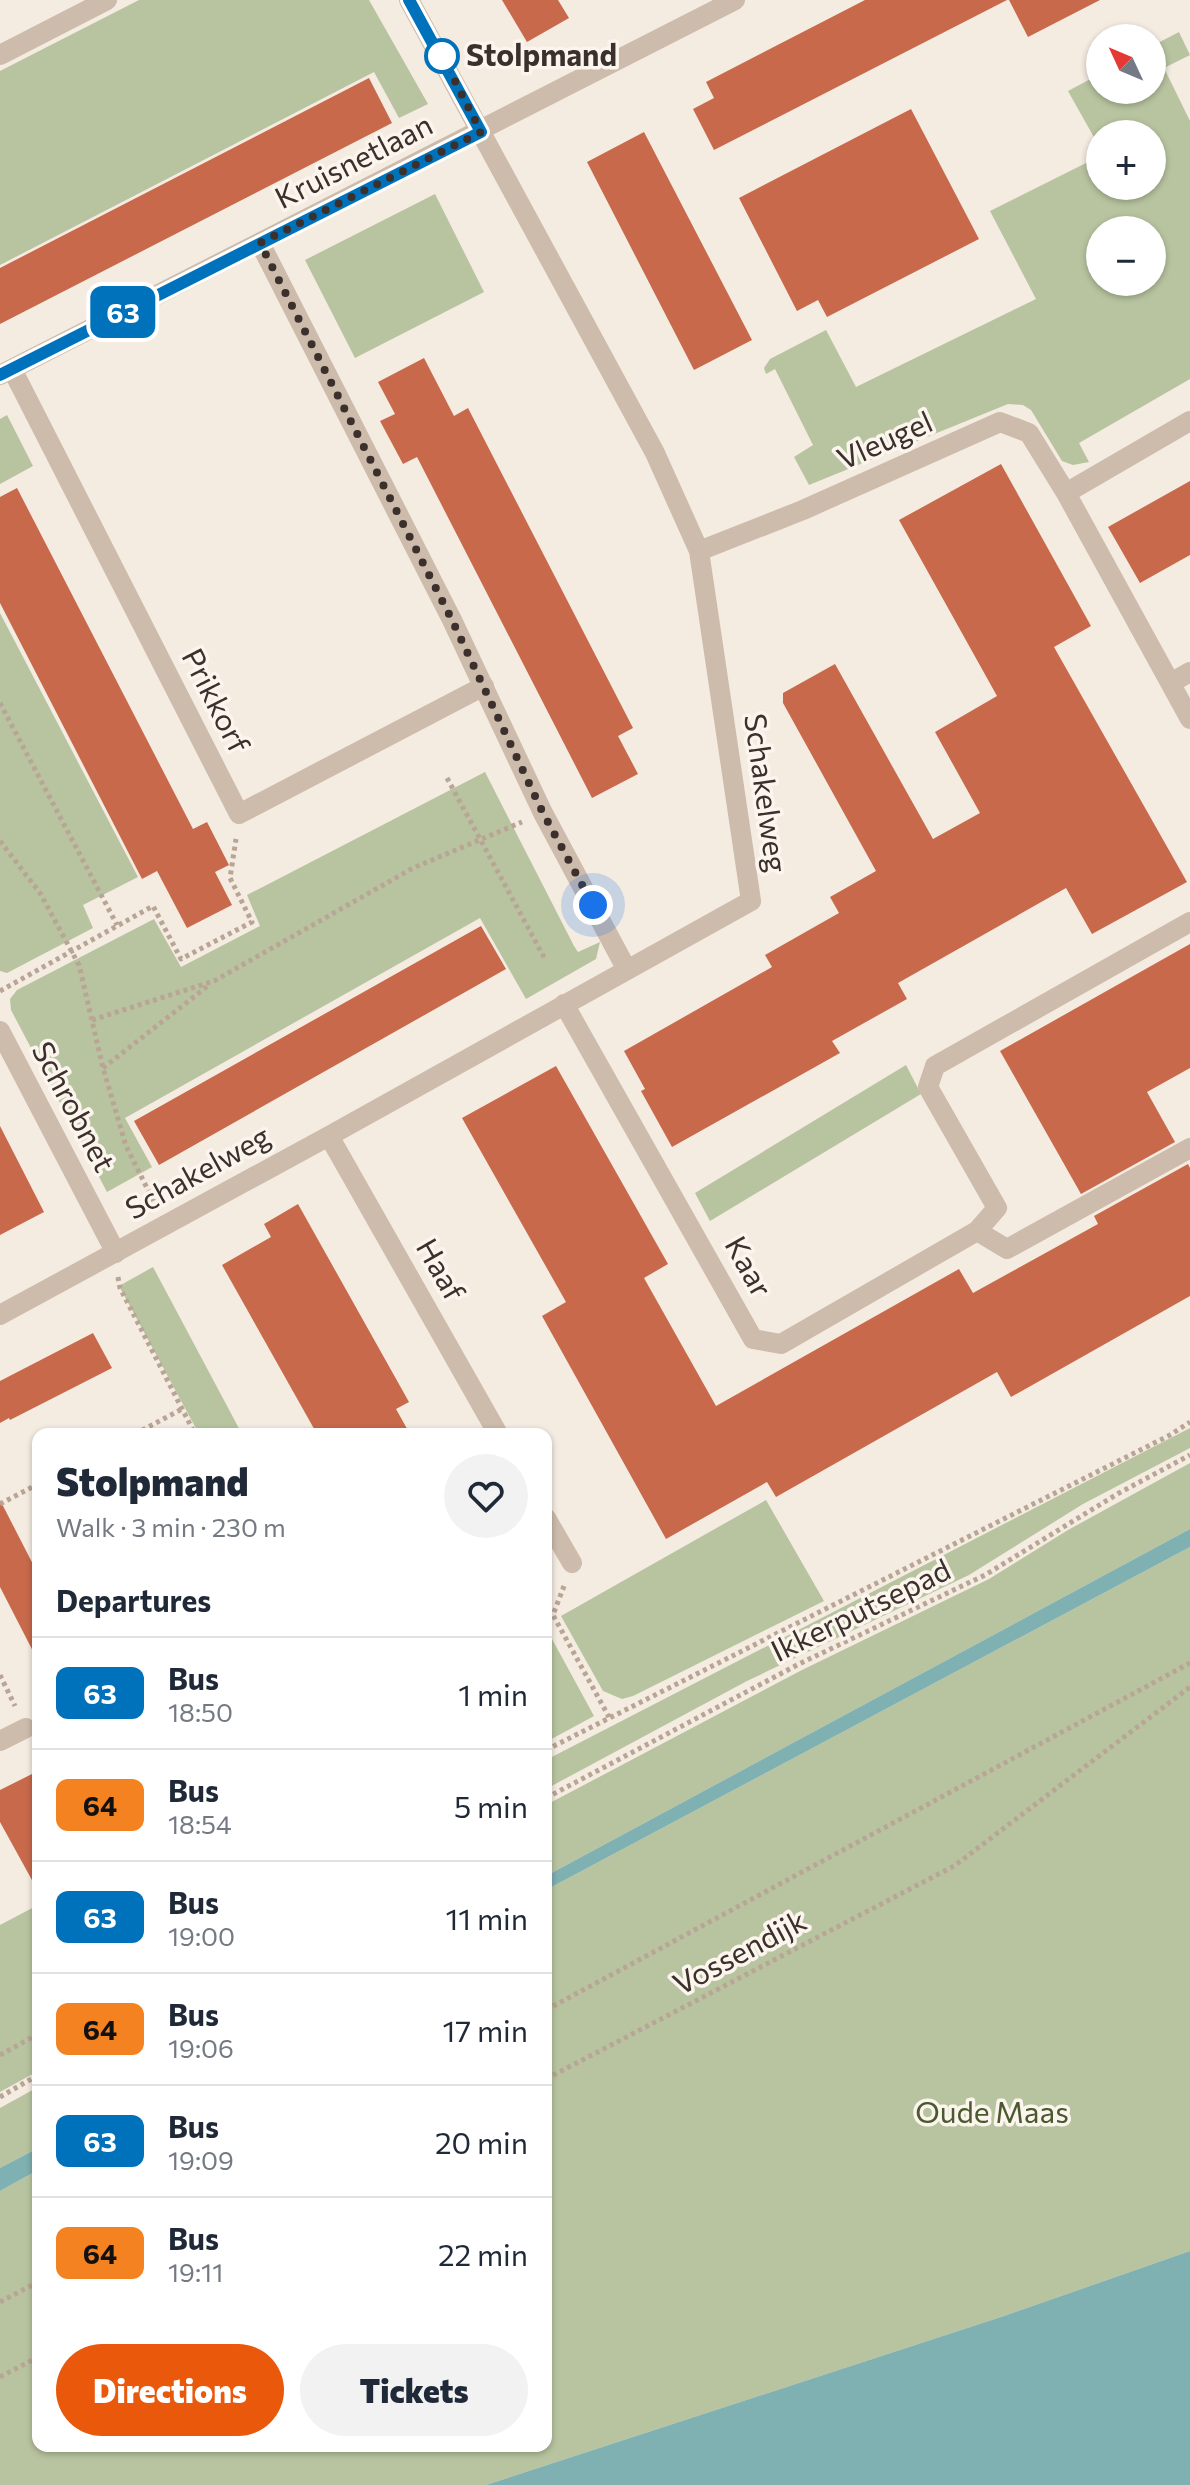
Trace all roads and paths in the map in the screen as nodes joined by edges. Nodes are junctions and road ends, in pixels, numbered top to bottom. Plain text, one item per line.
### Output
1 (107, 0) edge
2 (409, 0) edge
3 (735, 0) edge
4 (0, 55) edge
5 (481, 132) junction
6 (260, 243) junction
7 (6, 372) edge
8 (1190, 421) edge
9 (1066, 493) junction
10 (699, 551) junction
11 (1190, 672) edge
12 (1171, 683) junction
13 (484, 686) junction
14 (0, 703) edge
15 (1190, 719) edge
16 (447, 778) dead end
17 (543, 813) junction
18 (239, 814) junction
19 (481, 840) junction
20 (0, 841) edge
21 (1190, 922) edge
22 (117, 925) junction
23 (71, 952) junction
24 (545, 959) dead end
25 (627, 970) junction
26 (214, 981) junction
27 (0, 991) edge
28 (564, 1004) junction
29 (92, 1020) junction
30 (0, 1031) edge
31 (103, 1068) junction
32 (329, 1136) junction
33 (1190, 1148) edge
34 (166, 1224) junction
35 (977, 1231) junction
36 (116, 1253) junction
37 (0, 1315) edge
38 (182, 1409) junction
39 (1190, 1422) edge
40 (146, 1428) edge
41 (192, 1428) edge
42 (495, 1428) edge
43 (1190, 1455) edge
44 (32, 1487) edge
45 (0, 1504) edge
46 (552, 1528) edge
47 (572, 1563) joint
48 (1190, 1663) edge
49 (1190, 1687) edge
50 (609, 1717) junction
51 (26, 1728) dead end
52 (0, 1741) edge
53 (552, 1747) edge
54 (552, 1795) edge
55 (552, 2007) edge
56 (32, 2037) edge
57 (0, 2055) edge
58 (552, 2076) edge
59 (32, 2078) edge
60 (0, 2097) edge
61 (32, 2285) edge
62 (0, 2302) edge
63 (32, 2360) edge
64 (0, 2377) edge

1 - 4 street
2 - 5 street, Schakelweg
3 - 5 street, Kruisnetlaan
5 - 6 street, Kruisnetlaan
5 - 10 street, Schakelweg
6 - 7 street, Kruisnetlaan
6 - 13 street
7 - 18 street, Prikkorf
8 - 9 street
9 - 10 street, Vleugel
9 - 12 street, Vleugel
10 - 25 street, Schakelweg
11 - 12 street
12 - 15 street, Vleugel
13 - 17 street
13 - 18 street
14 - 22 path
16 - 19 path
17 - 19 path
17 - 25 street
18 - 22 path
19 - 24 path
19 - 26 path
20 - 23 path
21 - 35 street
22 - 23 path
23 - 27 path
23 - 29 path
25 - 28 street, Schakelweg
26 - 29 path
26 - 31 path
28 - 32 street, Schakelweg
28 - 35 street, Kaar
29 - 31 path
30 - 36 street, Schrobnet
31 - 34 path
32 - 34 street, Schakelweg
32 - 42 street, Haaf
33 - 35 street
34 - 36 street, Schakelweg
36 - 37 street, Schakelweg
36 - 38 path
38 - 40 path
38 - 41 path
39 - 50 path
43 - 54 path, Ikkerputsepad
44 - 45 path
46 - 47 street
47 - 50 path
48 - 55 path
49 - 58 path, Vossendijk
50 - 53 path
51 - 52 street
56 - 57 path
59 - 60 path
61 - 62 path
63 - 64 path

